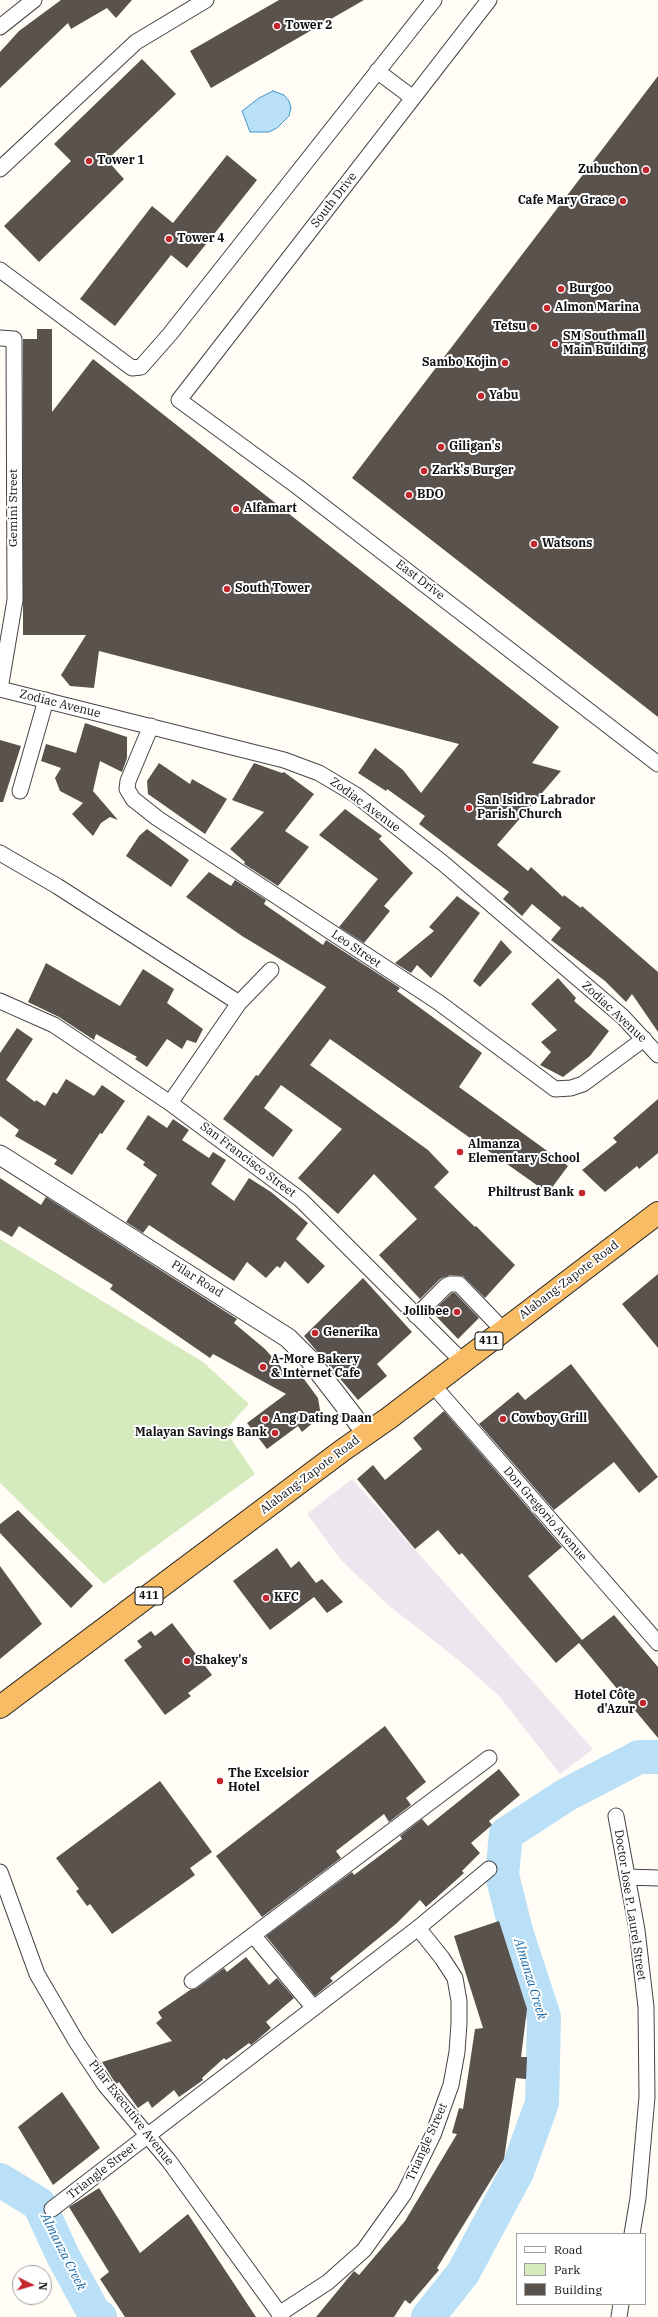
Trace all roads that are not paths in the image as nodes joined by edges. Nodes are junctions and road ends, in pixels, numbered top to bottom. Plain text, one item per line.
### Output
1 (34, 0) edge
2 (206, 0) edge
3 (434, 0) edge
4 (488, 0) edge
5 (0, 27) edge
6 (377, 71) junction
7 (413, 98) junction
8 (0, 169) edge
9 (0, 270) edge
10 (0, 338) edge
11 (179, 400) joint
12 (0, 689) edge
13 (46, 700) junction
14 (151, 726) junction
15 (658, 764) edge
16 (20, 791) dead end
17 (0, 853) edge
18 (271, 970) dead end
19 (0, 1001) edge
20 (239, 1003) junction
21 (644, 1039) junction
22 (658, 1055) edge
23 (170, 1103) junction
24 (0, 1155) edge
25 (658, 1213) edge
26 (416, 1316) junction
27 (503, 1330) junction
28 (463, 1362) junction
29 (432, 1384) junction
30 (366, 1433) junction
31 (658, 1643) edge
32 (0, 1708) edge
33 (489, 1758) dead end
34 (616, 1816) dead end
35 (489, 1869) dead end
36 (0, 1872) edge
37 (627, 1877) junction
38 (652, 1878) edge
39 (418, 1928) junction
40 (253, 1935) junction
41 (192, 1981) dead end
42 (313, 2007) junction
43 (147, 2135) junction
44 (52, 2210) dead end
45 (632, 2233) edge
46 (621, 2305) edge
47 (281, 2315) edge
48 (618, 2317) edge

1 - 5 street
2 - 8 street
3 - 6 street
4 - 7 street, South Drive
6 - 7 street
6 - 9 street
7 - 11 street, South Drive
10 - 12 street, Gemini Street
11 - 15 street, East Drive
12 - 13 street, Zodiac Avenue
13 - 14 street, Zodiac Avenue
13 - 16 street
14 - 21 street, Zodiac Avenue
14 - 21 street, Leo Street
17 - 20 street
18 - 20 street
19 - 23 street, San Francisco Street
20 - 23 street
21 - 22 street, Zodiac Avenue
23 - 26 street, San Francisco Street
24 - 30 street, Pilar Road
25 - 27 highway, Alabang-Zapote Road / 411
26 - 27 street
26 - 28 street, San Francisco Street
27 - 28 highway, Alabang-Zapote Road / 411
28 - 29 highway, Alabang-Zapote Road / 411
29 - 30 highway, Alabang-Zapote Road / 411
29 - 31 street, Don Gregorio Avenue
30 - 32 highway, Alabang-Zapote Road / 411
33 - 40 street
34 - 37 street, Doctor Jose P. Laurel Street
35 - 39 street, Triangle Street
36 - 43 street, Pilar Executive Avenue
37 - 38 street
37 - 45 street, Doctor Jose P. Laurel Street
39 - 42 street, Triangle Street
39 - 47 street, Triangle Street
40 - 41 street
40 - 42 street
42 - 43 street, Triangle Street
43 - 44 street, Triangle Street
43 - 47 street, Pilar Executive Avenue
46 - 48 street

